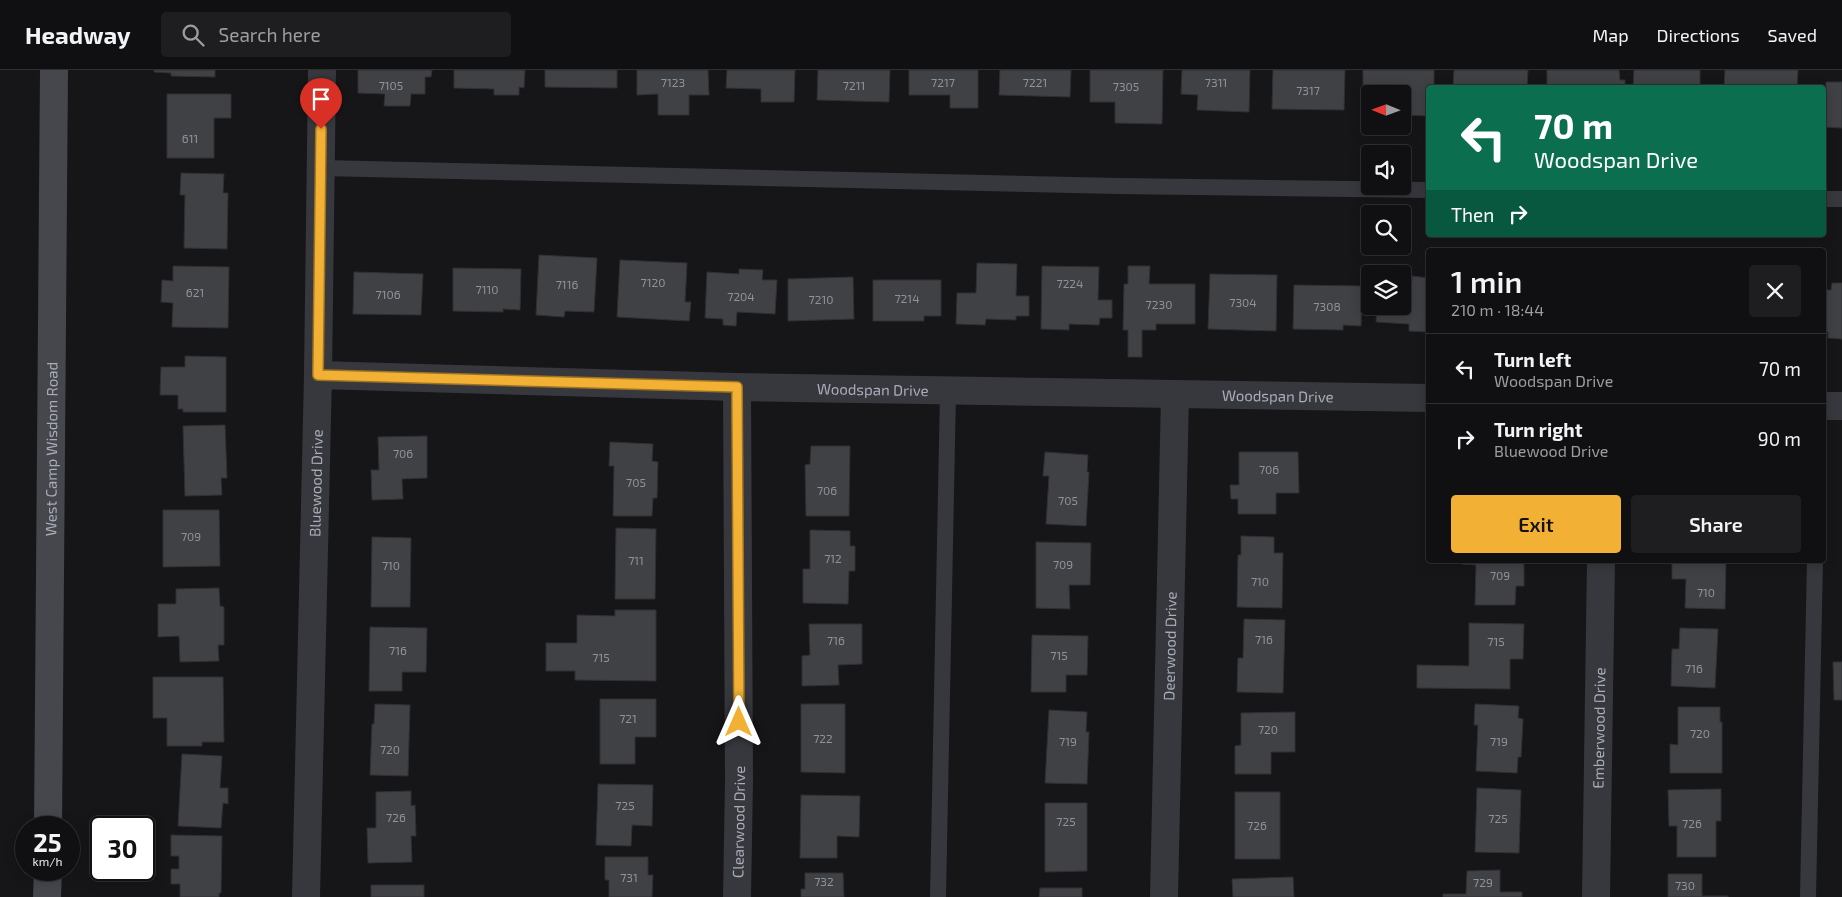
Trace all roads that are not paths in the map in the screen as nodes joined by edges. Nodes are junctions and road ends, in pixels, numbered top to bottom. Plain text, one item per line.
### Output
1 (54, 70) edge
2 (322, 70) edge
3 (321, 168) junction
4 (1426, 190) edge
5 (1826, 199) edge
6 (1842, 199) edge
7 (318, 375) junction
8 (737, 387) junction
9 (948, 391) junction
10 (1175, 395) junction
11 (1426, 398) edge
12 (1826, 406) edge
13 (1842, 406) edge
14 (1601, 563) edge
15 (1815, 563) edge
16 (48, 816) edge
17 (48, 881) edge
18 (47, 897) edge
19 (306, 897) edge
20 (737, 897) edge
21 (938, 897) edge
22 (1164, 897) edge
23 (1596, 897) edge
24 (1808, 897) edge

1 - 16 main road, West Camp Wisdom Road
2 - 3 street, Bluewood Drive
3 - 4 lane
3 - 7 street, Bluewood Drive
5 - 6 lane
7 - 8 street, Woodspan Drive
7 - 19 street, Bluewood Drive
8 - 9 street, Woodspan Drive
8 - 20 street, Clearwood Drive
9 - 10 street, Woodspan Drive
9 - 21 lane
10 - 11 street, Woodspan Drive
10 - 22 street, Deerwood Drive
12 - 13 street
14 - 23 street, Emberwood Drive
15 - 24 lane
17 - 18 main road

